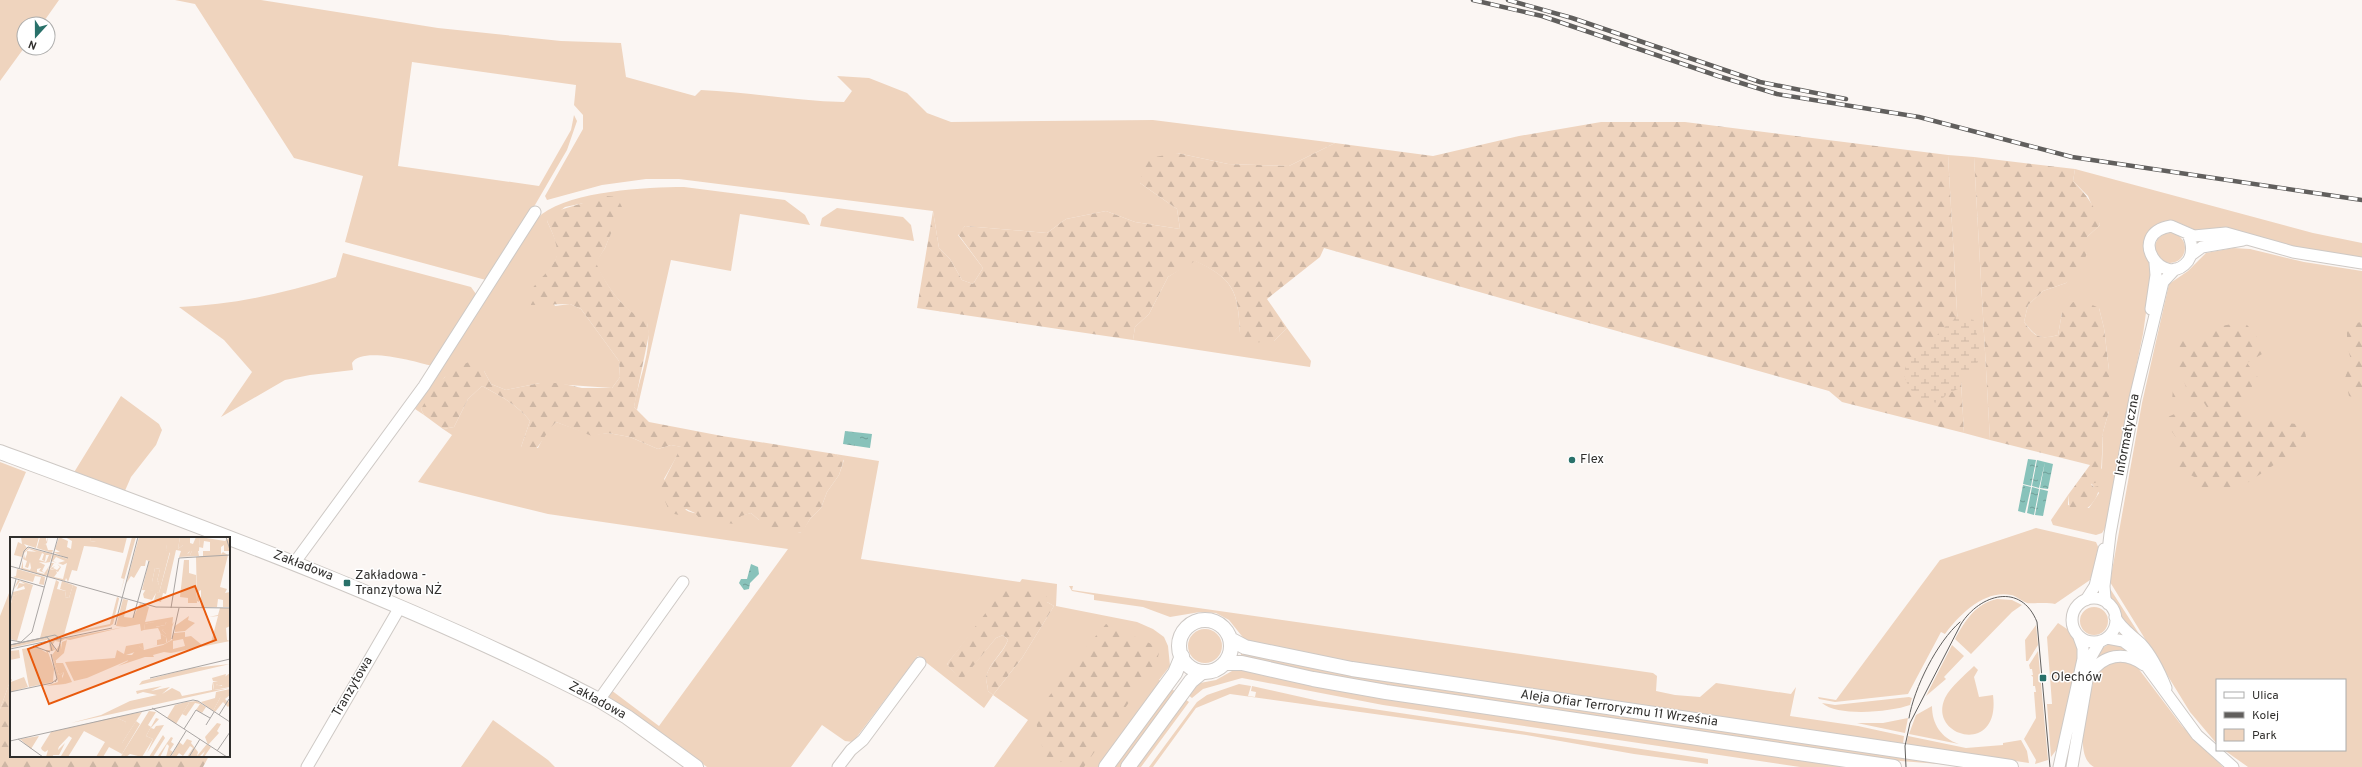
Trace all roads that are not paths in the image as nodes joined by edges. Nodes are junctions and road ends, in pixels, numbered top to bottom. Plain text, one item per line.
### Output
1 (535, 212) dead end
2 (2188, 234) junction
3 (2248, 240) junction
4 (2191, 255) junction
5 (2155, 263) junction
6 (2362, 263) edge
7 (2175, 269) junction
8 (2148, 336) junction
9 (0, 452) edge
10 (2110, 534) junction
11 (228, 537) edge
12 (230, 538) edge
13 (295, 562) junction
14 (683, 582) dead end
15 (2086, 600) junction
16 (2108, 604) junction
17 (400, 607) junction
18 (2115, 617) junction
19 (2080, 637) junction
20 (1230, 639) junction
21 (2103, 640) junction
22 (1182, 656) junction
23 (920, 663) dead end
24 (1225, 663) junction
25 (2146, 667) junction
26 (1202, 672) junction
27 (2090, 674) junction
28 (2168, 694) junction
29 (598, 700) junction
30 (306, 767) edge
31 (696, 767) edge
32 (838, 767) edge
33 (1106, 767) edge
34 (1128, 767) edge
35 (1894, 767) edge
36 (2011, 767) edge
37 (2059, 767) edge
38 (2072, 767) edge
39 (2233, 767) edge

1 - 13 street
2 - 3 street, Informatyczna
2 - 4 street
2 - 5 street, Informatyczna
3 - 4 street, Informatyczna
3 - 6 street, Informatyczna
4 - 7 street, Informatyczna
5 - 7 street
5 - 8 street, Informatyczna
7 - 8 street, Informatyczna
8 - 10 street, Informatyczna
9 - 11 street, Zakładowa
10 - 15 street, Informatyczna
10 - 16 street, Informatyczna
12 - 13 street, Zakładowa
13 - 17 street, Zakładowa
14 - 29 street
15 - 16 street
15 - 19 street
16 - 18 street
17 - 29 street, Zakładowa
17 - 30 street, Tranzytowa
18 - 21 street
18 - 28 street
19 - 21 street
19 - 37 street
20 - 22 street
20 - 24 street
20 - 36 street, Aleja Ofiar Terroryzmu 11 Września
21 - 25 street
21 - 27 street
22 - 26 street
22 - 33 street
23 - 32 street
24 - 26 street
24 - 35 street, Aleja Ofiar Terroryzmu 11 Września
25 - 27 street
25 - 28 street
26 - 34 street
27 - 38 street
28 - 39 street
29 - 31 street, Zakładowa

